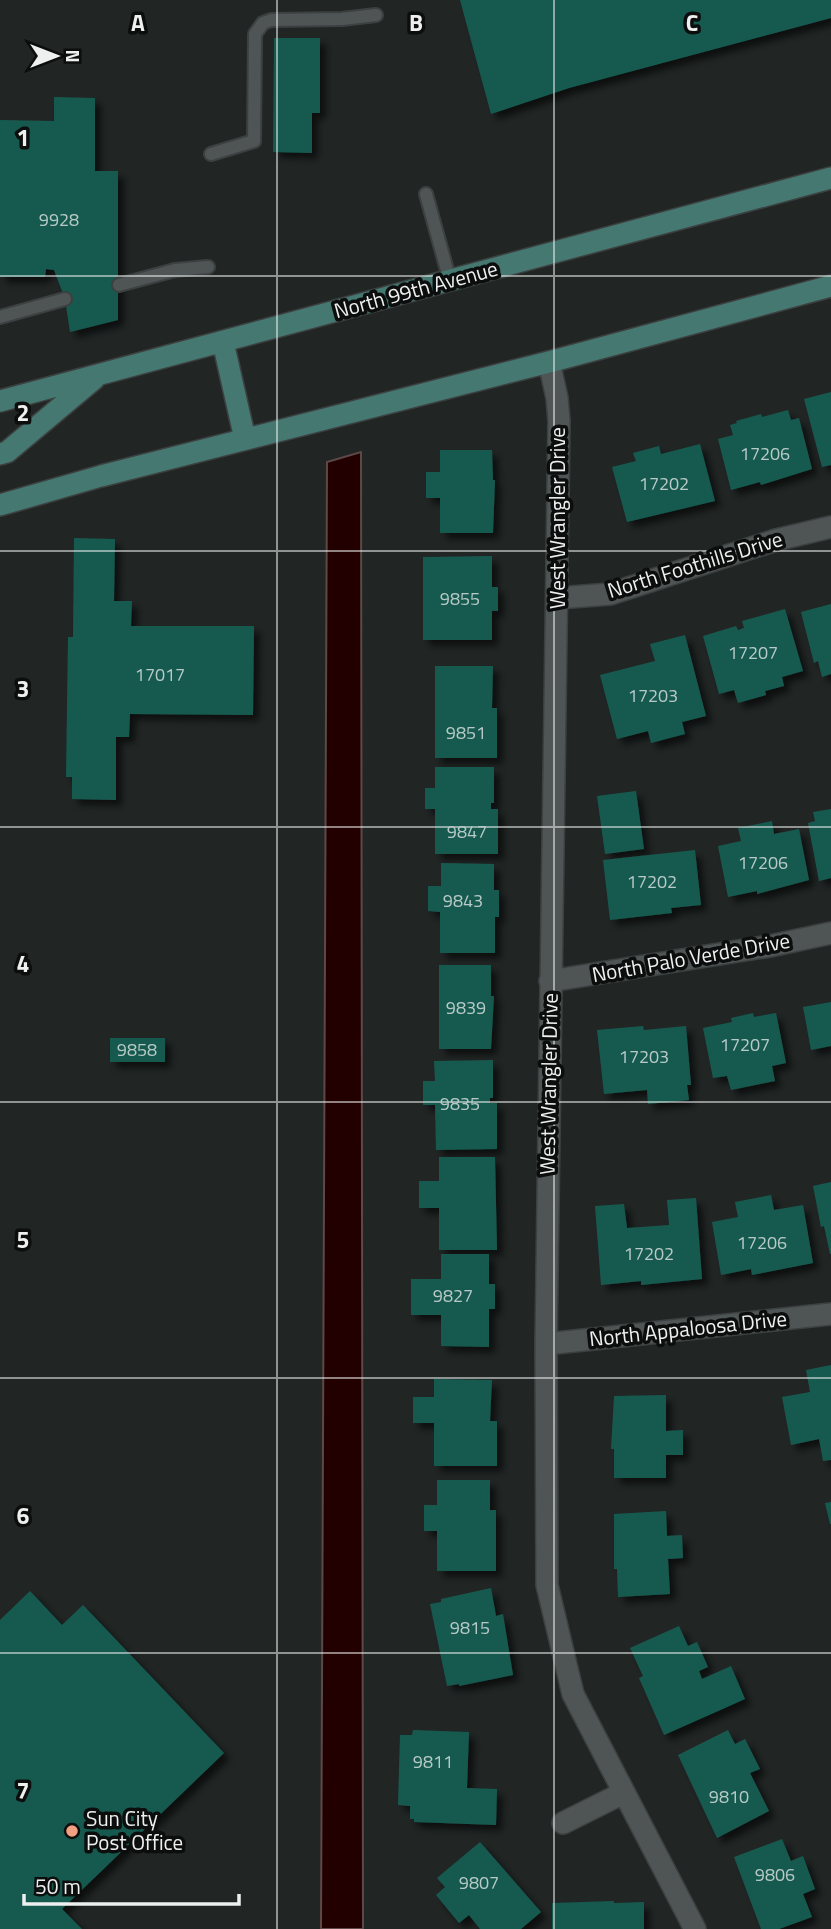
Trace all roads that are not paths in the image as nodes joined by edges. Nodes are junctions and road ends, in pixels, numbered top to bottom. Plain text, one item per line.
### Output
1 (376, 15) dead end
2 (211, 154) dead end
3 (831, 178) edge
4 (426, 194) dead end
5 (208, 267) dead end
6 (450, 281) junction
7 (119, 285) dead end
8 (831, 286) edge
9 (65, 299) dead end
10 (0, 317) edge
11 (223, 342) junction
12 (549, 362) junction
13 (101, 373) junction
14 (0, 401) edge
15 (246, 439) junction
16 (0, 454) edge
17 (0, 505) edge
18 (831, 527) edge
19 (558, 598) junction
20 (831, 933) edge
21 (550, 981) junction
22 (831, 1314) edge
23 (546, 1345) junction
24 (623, 1793) junction
25 (563, 1823) dead end
26 (695, 1929) edge

1 - 2 lane
3 - 6 main road, North 99th Avenue
4 - 6 lane
5 - 7 lane
6 - 11 main road, North 99th Avenue
8 - 12 main road
9 - 10 lane
11 - 13 main road, North 99th Avenue
11 - 15 main road
12 - 15 main road
12 - 19 street, West Wrangler Drive
13 - 14 main road, North 99th Avenue
13 - 16 main road
15 - 17 main road
18 - 19 street, North Foothills Drive
19 - 21 street, West Wrangler Drive
20 - 21 street, North Palo Verde Drive
21 - 23 street, West Wrangler Drive
22 - 23 street, North Appaloosa Drive
23 - 24 street, West Wrangler Drive
24 - 25 street
24 - 26 street, West Wrangler Drive

